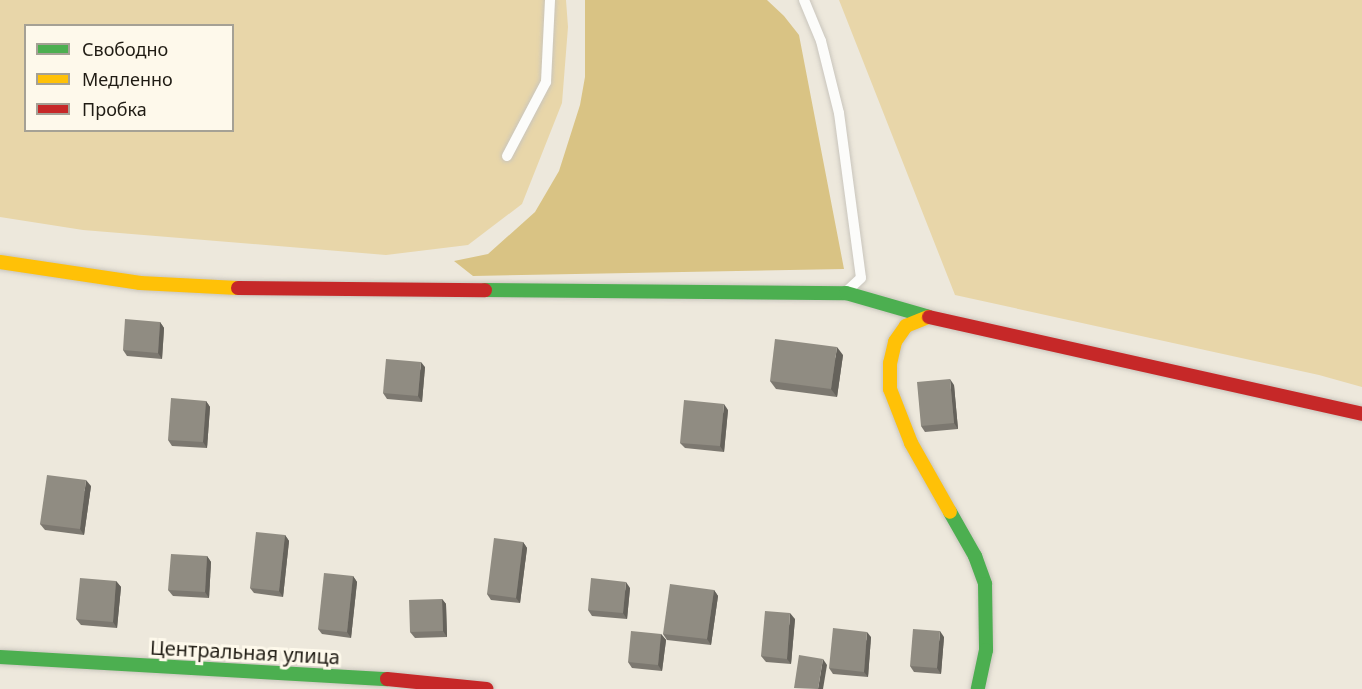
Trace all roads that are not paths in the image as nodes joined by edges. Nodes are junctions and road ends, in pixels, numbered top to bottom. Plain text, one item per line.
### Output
1 (550, 0) edge
2 (804, 0) edge
3 (507, 156) dead end
4 (0, 262) edge
5 (846, 293) junction
6 (928, 317) junction
7 (1362, 414) edge
8 (0, 657) edge
9 (487, 689) edge
10 (978, 689) edge

1 - 3 lane
2 - 5 lane
4 - 5 street
5 - 6 street
6 - 7 street
6 - 10 street
8 - 9 street, Центральная улица

